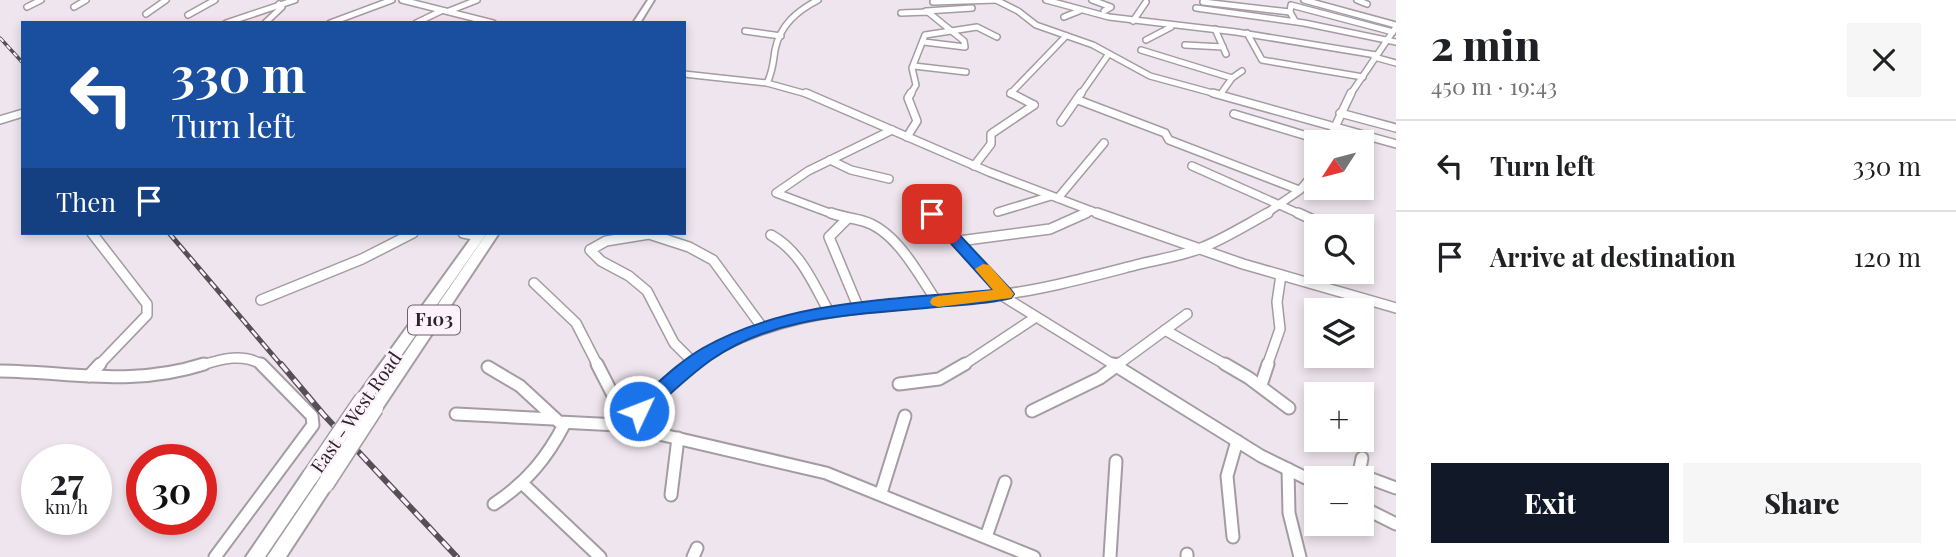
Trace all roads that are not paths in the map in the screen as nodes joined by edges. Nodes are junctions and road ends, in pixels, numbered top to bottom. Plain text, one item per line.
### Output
1 (41, 0) edge
2 (86, 0) edge
3 (166, 0) edge
4 (215, 0) edge
5 (295, 0) edge
6 (392, 0) edge
7 (402, 0) edge
8 (432, 0) edge
9 (477, 0) edge
10 (642, 0) edge
11 (651, 0) edge
12 (817, 0) edge
13 (996, 0) edge
14 (1046, 0) edge
15 (1091, 0) edge
16 (1304, 0) edge
17 (1357, 0) edge
18 (933, 2) dead end
19 (1146, 2) dead end
20 (1203, 2) edge
21 (279, 4) junction
22 (1367, 4) dead end
23 (417, 5) junction
24 (27, 7) dead end
25 (74, 7) dead end
26 (972, 8) dead end
27 (1196, 8) dead end
28 (444, 11) junction
29 (926, 11) junction
30 (1081, 11) junction
31 (1104, 11) dead end
32 (1290, 12) junction
33 (901, 13) dead end
34 (146, 14) dead end
35 (188, 15) dead end
36 (1064, 17) dead end
37 (232, 21) edge
38 (267, 21) edge
39 (335, 21) edge
40 (421, 21) edge
41 (485, 21) edge
42 (629, 21) edge
43 (637, 21) edge
44 (1133, 21) junction
45 (1294, 21) junction
46 (1172, 26) junction
47 (1395, 28) edge
48 (1215, 29) junction
49 (745, 31) dead end
50 (951, 32) junction
51 (1247, 33) junction
52 (781, 36) junction
53 (1066, 36) junction
54 (997, 37) dead end
55 (1146, 40) dead end
56 (1388, 40) junction
57 (924, 42) junction
58 (1396, 42) edge
59 (1185, 46) dead end
60 (1141, 50) dead end
61 (1108, 55) junction
62 (1375, 56) junction
63 (1396, 63) edge
64 (914, 66) junction
65 (1242, 71) dead end
66 (966, 72) dead end
67 (686, 74) edge
68 (1363, 77) junction
69 (1232, 78) junction
70 (767, 83) junction
71 (1220, 95) junction
72 (1078, 100) junction
73 (1340, 113) junction
74 (21, 114) edge
75 (1234, 114) dead end
76 (1396, 119) edge
77 (0, 120) edge
78 (1061, 122) dead end
79 (1332, 125) junction
80 (1385, 125) junction
81 (1396, 128) edge
82 (892, 130) junction
83 (1331, 130) edge
84 (1304, 135) edge
85 (907, 137) junction
86 (1104, 143) dead end
87 (1396, 144) edge
88 (830, 160) junction
89 (974, 166) junction
90 (1192, 166) dead end
91 (889, 179) dead end
92 (1304, 184) edge
93 (1299, 190) junction
94 (1055, 197) junction
95 (918, 200) dead end
96 (1278, 206) junction
97 (1091, 211) junction
98 (998, 212) dead end
99 (1304, 217) edge
100 (847, 219) junction
101 (94, 235) edge
102 (409, 235) edge
103 (479, 235) edge
104 (492, 235) edge
105 (643, 235) edge
106 (652, 235) edge
107 (771, 235) dead end
108 (959, 241) junction
109 (1198, 249) junction
110 (1281, 275) junction
111 (534, 284) dead end
112 (1003, 294) junction
113 (261, 300) dead end
114 (937, 302) junction
115 (1396, 308) edge
116 (859, 309) junction
117 (829, 312) junction
118 (1186, 314) dead end
119 (1036, 317) junction
120 (762, 327) junction
121 (1166, 330) junction
122 (694, 363) junction
123 (1116, 366) junction
124 (488, 368) dead end
125 (0, 371) edge
126 (89, 376) junction
127 (899, 384) dead end
128 (1261, 385) junction
129 (369, 403) junction
130 (1289, 408) dead end
131 (1032, 411) dead end
132 (456, 414) dead end
133 (905, 416) dead end
134 (559, 421) junction
135 (637, 421) junction
136 (678, 438) junction
137 (1237, 441) junction
138 (1362, 458) dead end
139 (1116, 461) dead end
140 (1360, 466) edge
141 (1288, 469) junction
142 (1304, 477) edge
143 (318, 481) junction
144 (1374, 481) edge
145 (1005, 482) dead end
146 (524, 485) junction
147 (1396, 488) edge
148 (881, 494) junction
149 (671, 495) dead end
150 (494, 504) dead end
151 (1374, 513) edge
152 (1396, 524) edge
153 (986, 537) junction
154 (1233, 537) dead end
155 (1027, 555) edge
156 (215, 557) edge
157 (254, 557) edge
158 (276, 557) edge
159 (600, 557) edge
160 (1110, 557) edge
161 (1300, 557) edge

1 - 24 street
2 - 25 street
3 - 34 street
4 - 35 street
5 - 21 street
6 - 39 street
7 - 23 street
8 - 23 street
9 - 28 street
10 - 42 main road
11 - 43 main road
12 - 52 street
13 - 18 street
13 - 53 street
14 - 30 street
15 - 31 street
16 - 47 street
17 - 22 street
19 - 44 street
20 - 32 street
21 - 37 street
21 - 38 street
23 - 28 street
26 - 29 street
27 - 45 street
28 - 40 street
28 - 41 street
29 - 33 street
29 - 50 street
30 - 36 street
30 - 44 street
32 - 45 street
32 - 47 street
44 - 46 street
45 - 56 street
46 - 48 street
46 - 55 street
47 - 56 street
48 - 51 street
48 - 59 street
49 - 52 street
50 - 54 street
50 - 57 street
50 - 57 street
51 - 62 street
51 - 68 street
52 - 70 street
53 - 61 street
53 - 89 street
56 - 58 street
56 - 62 street
57 - 64 street
60 - 69 street
61 - 71 street
61 - 72 street
62 - 63 street
62 - 68 street
64 - 66 street
64 - 85 street
65 - 69 street
67 - 70 street
68 - 73 street
69 - 71 street
70 - 82 street
71 - 79 street
72 - 78 street
72 - 93 street
73 - 79 street
73 - 80 street
74 - 77 street
75 - 84 street
76 - 80 street
79 - 83 street
79 - 87 street
80 - 81 street
82 - 85 street
82 - 88 street
85 - 89 street
86 - 94 street
88 - 91 street
88 - 100 street
89 - 94 street
90 - 96 street
92 - 93 street
93 - 96 street
94 - 97 street
94 - 98 street
95 - 108 street
96 - 99 street
96 - 109 street
97 - 108 street
97 - 109 street
100 - 114 street
100 - 116 street
101 - 126 street
102 - 113 street
103 - 129 main road, East - West Road / F103
104 - 129 main road, East - West Road / F103
105 - 122 street
106 - 120 street
107 - 117 street
108 - 112 street
109 - 110 street
109 - 112 street
110 - 115 street
110 - 128 street
111 - 135 street
112 - 114 street
112 - 119 street
114 - 116 street
116 - 117 street
117 - 120 street
118 - 121 street
119 - 123 street
119 - 127 street
120 - 122 street
121 - 123 street
121 - 128 street
122 - 135 street
123 - 131 street
123 - 137 street
124 - 134 street
125 - 126 street
126 - 156 street
128 - 130 street
129 - 143 main road, East - West Road / F103, bridge
132 - 134 street
133 - 148 street
134 - 135 street
134 - 146 street
135 - 136 street
136 - 148 street
136 - 149 street
137 - 141 street
137 - 154 street
138 - 140 street
139 - 160 street
141 - 142 street
141 - 161 street
143 - 157 main road, East - West Road / F103
143 - 158 main road, East - West Road / F103
144 - 147 street
145 - 153 street
146 - 150 street
146 - 159 street
148 - 153 street
151 - 152 street
153 - 155 street

